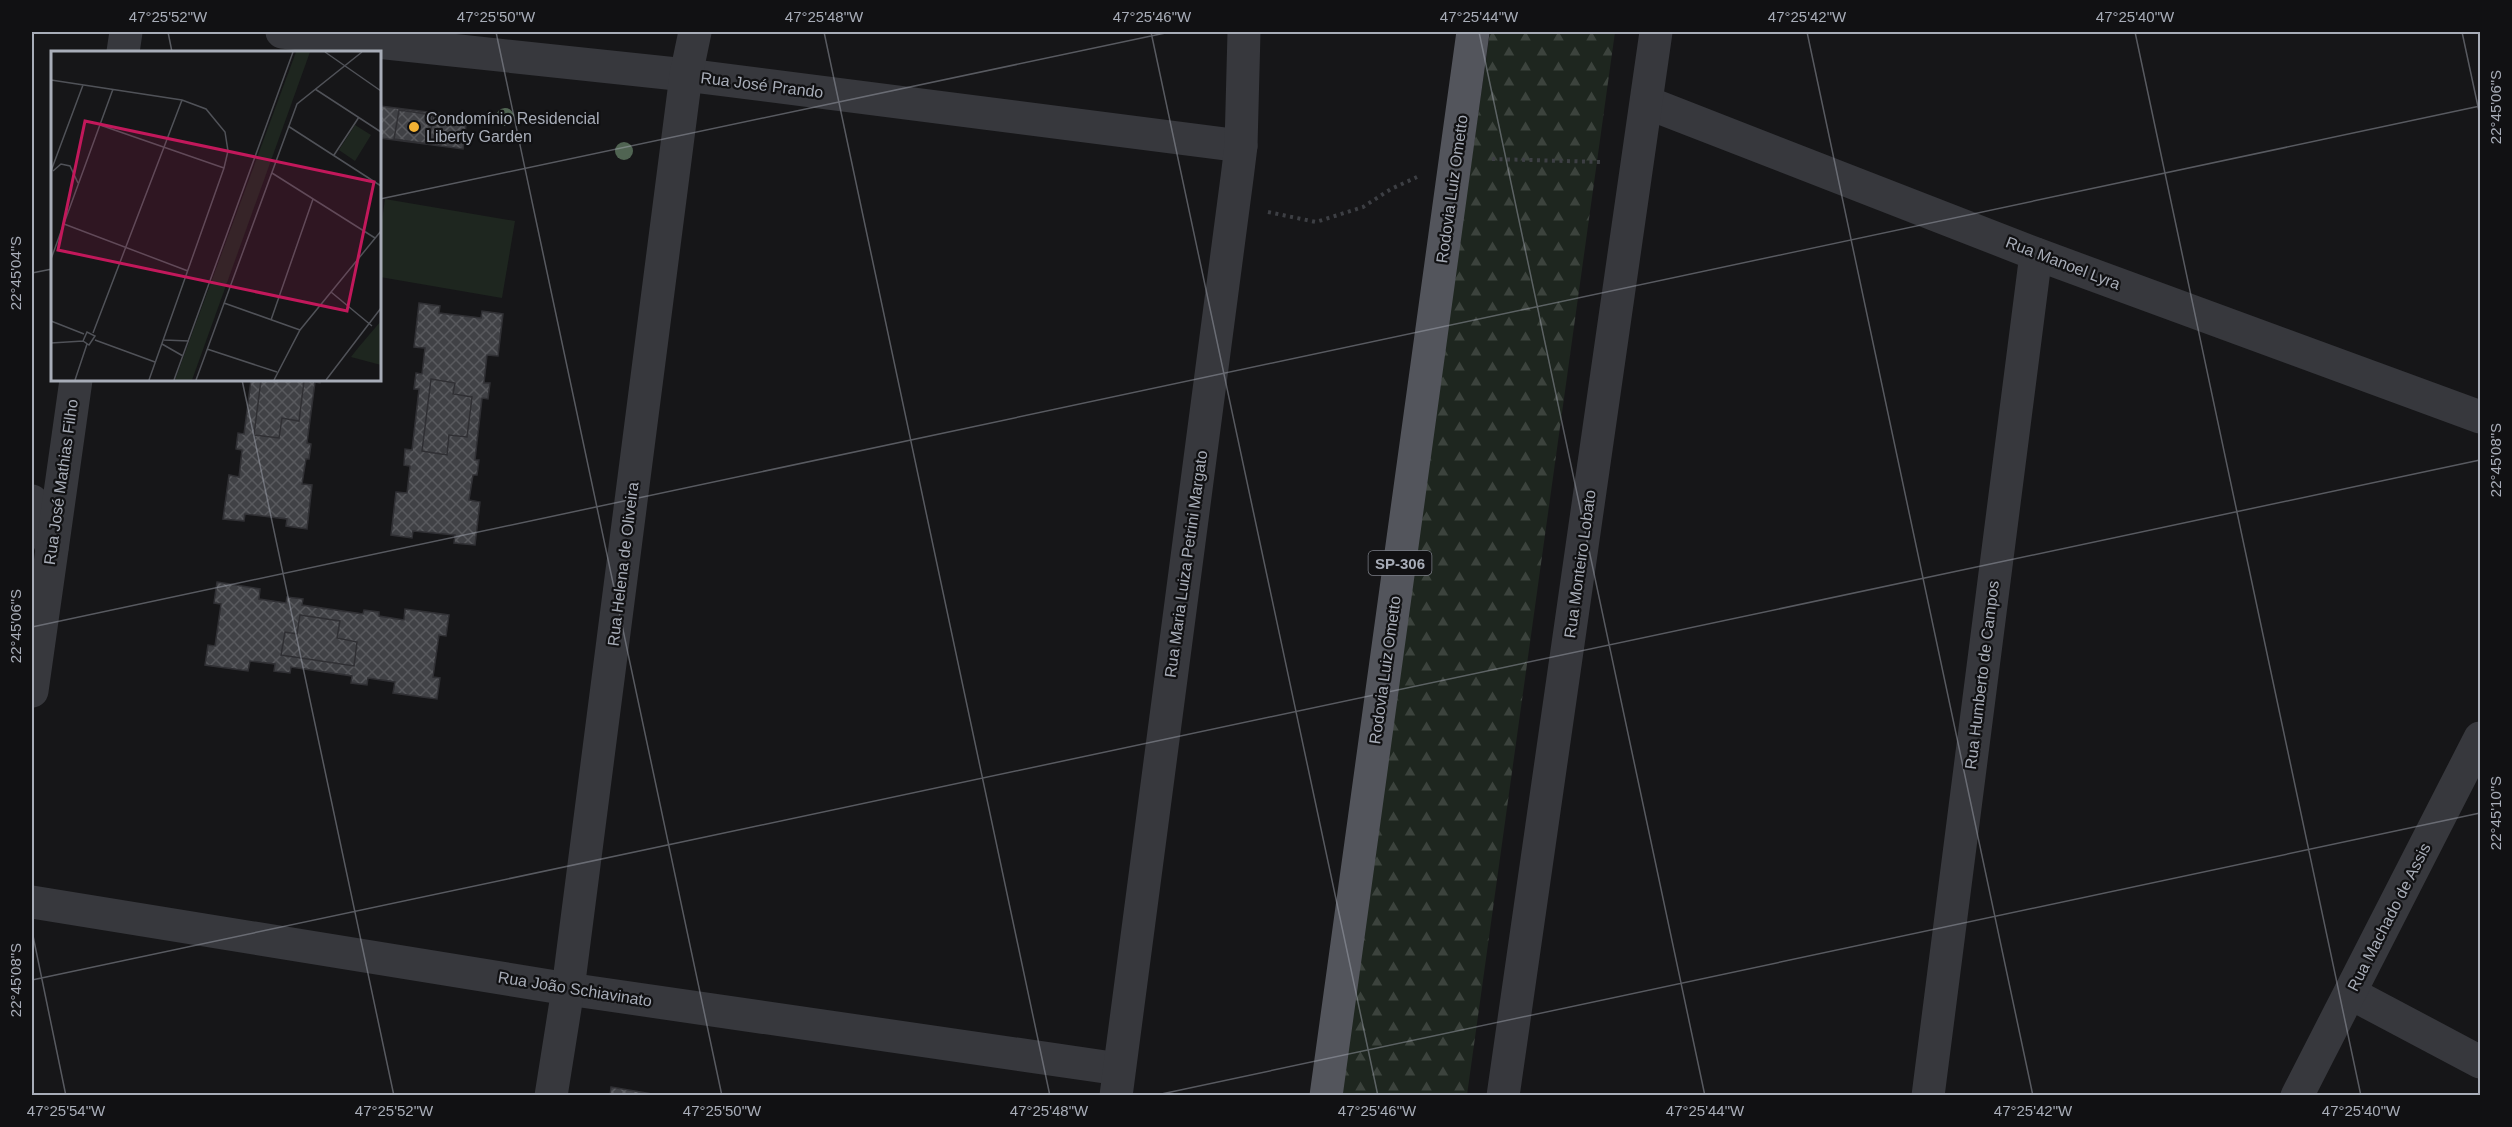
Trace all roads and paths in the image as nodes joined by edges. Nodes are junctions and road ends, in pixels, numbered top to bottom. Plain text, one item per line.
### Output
1 (126, 32) edge
2 (282, 32) edge
3 (695, 32) edge
4 (1244, 32) edge
5 (1473, 32) edge
6 (1656, 32) edge
7 (123, 51) edge
8 (687, 75) junction
9 (1648, 103) junction
10 (1241, 146) junction
11 (2036, 254) junction
12 (76, 381) edge
13 (2481, 417) edge
14 (32, 501) edge
15 (52, 548) junction
16 (32, 691) edge
17 (2481, 738) edge
18 (32, 902) edge
19 (568, 989) junction
20 (2350, 993) junction
21 (2481, 1062) edge
22 (1117, 1082) edge
23 (551, 1095) edge
24 (1326, 1095) edge
25 (1503, 1095) edge
26 (1928, 1095) edge
27 (2297, 1095) edge

1 - 7 street
2 - 8 street, Rua José Prando
3 - 8 street, Rua Helena de Oliveira
4 - 10 street, Rua Maria Luiza Petrini Margato
5 - 24 main road, Rodovia Luiz Ometto / SP-306
6 - 9 street, Rua Monteiro Lobato
8 - 10 street, Rua José Prando
8 - 19 street, Rua Helena de Oliveira
9 - 11 street, Rua Manoel Lyra
9 - 25 street, Rua Monteiro Lobato
10 - 22 street, Rua Maria Luiza Petrini Margato
11 - 13 street, Rua Manoel Lyra
11 - 26 street, Rua Humberto de Campos
12 - 15 street, Rua José Mathias Filho
14 - 15 street
15 - 16 street, Rua José Mathias Filho
17 - 20 street, Rua Machado de Assis
18 - 19 street, Rua João Schiavinato
19 - 22 street, Rua João Schiavinato
19 - 23 street, Rua Helena de Oliveira
20 - 21 street
20 - 27 street, Rua Machado de Assis

